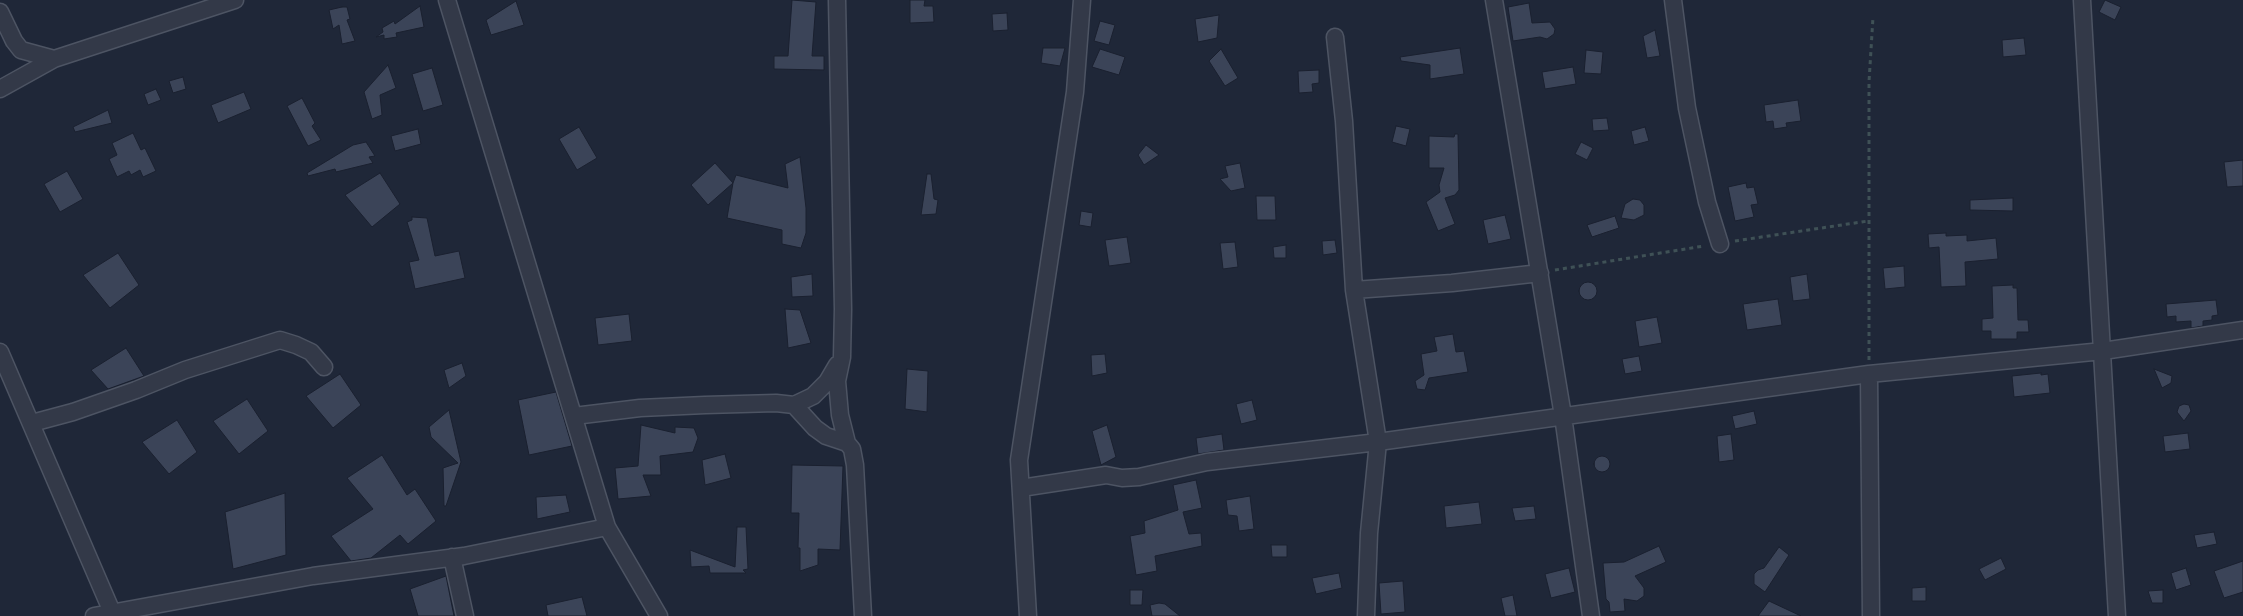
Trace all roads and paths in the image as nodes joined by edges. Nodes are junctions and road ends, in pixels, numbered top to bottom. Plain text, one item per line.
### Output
1 (235, 0) edge
2 (447, 0) edge
3 (837, 0) edge
4 (1082, 0) edge
5 (1494, 0) edge
6 (1673, 0) edge
7 (2082, 0) edge
8 (0, 12) edge
9 (1873, 17) dead end
10 (1335, 37) dead end
11 (54, 59) junction
12 (0, 89) edge
13 (1720, 244) dead end
14 (1540, 272) junction
15 (1354, 290) junction
16 (2243, 330) edge
17 (2103, 351) junction
18 (0, 352) edge
19 (842, 357) junction
20 (324, 367) dead end
21 (1869, 374) junction
22 (794, 405) junction
23 (574, 416) junction
24 (1562, 416) junction
25 (32, 423) junction
26 (1378, 442) junction
27 (847, 443) junction
28 (1021, 488) junction
29 (607, 527) junction
30 (452, 557) junction
31 (112, 612) junction
32 (94, 616) edge
33 (465, 616) edge
34 (659, 616) edge
35 (863, 616) edge
36 (1028, 616) edge
37 (1366, 616) edge
38 (1591, 616) edge
39 (1871, 616) edge
40 (2117, 616) edge

1 - 11 street
2 - 23 street
3 - 19 street
4 - 28 street
5 - 14 street
6 - 13 street
7 - 17 street
8 - 11 street
9 - 21 path
10 - 15 street
11 - 12 street
14 - 15 street
14 - 24 street
15 - 26 street
16 - 17 street
17 - 21 street
17 - 40 street
18 - 25 street
19 - 22 street
19 - 27 street
20 - 25 street
21 - 24 street
21 - 39 street
22 - 23 street
22 - 27 street
23 - 29 street
24 - 26 street
24 - 38 street
25 - 31 street
26 - 28 street
26 - 37 street
27 - 35 street
28 - 36 street
29 - 30 street
29 - 34 street
30 - 31 street
30 - 33 street
31 - 32 street

